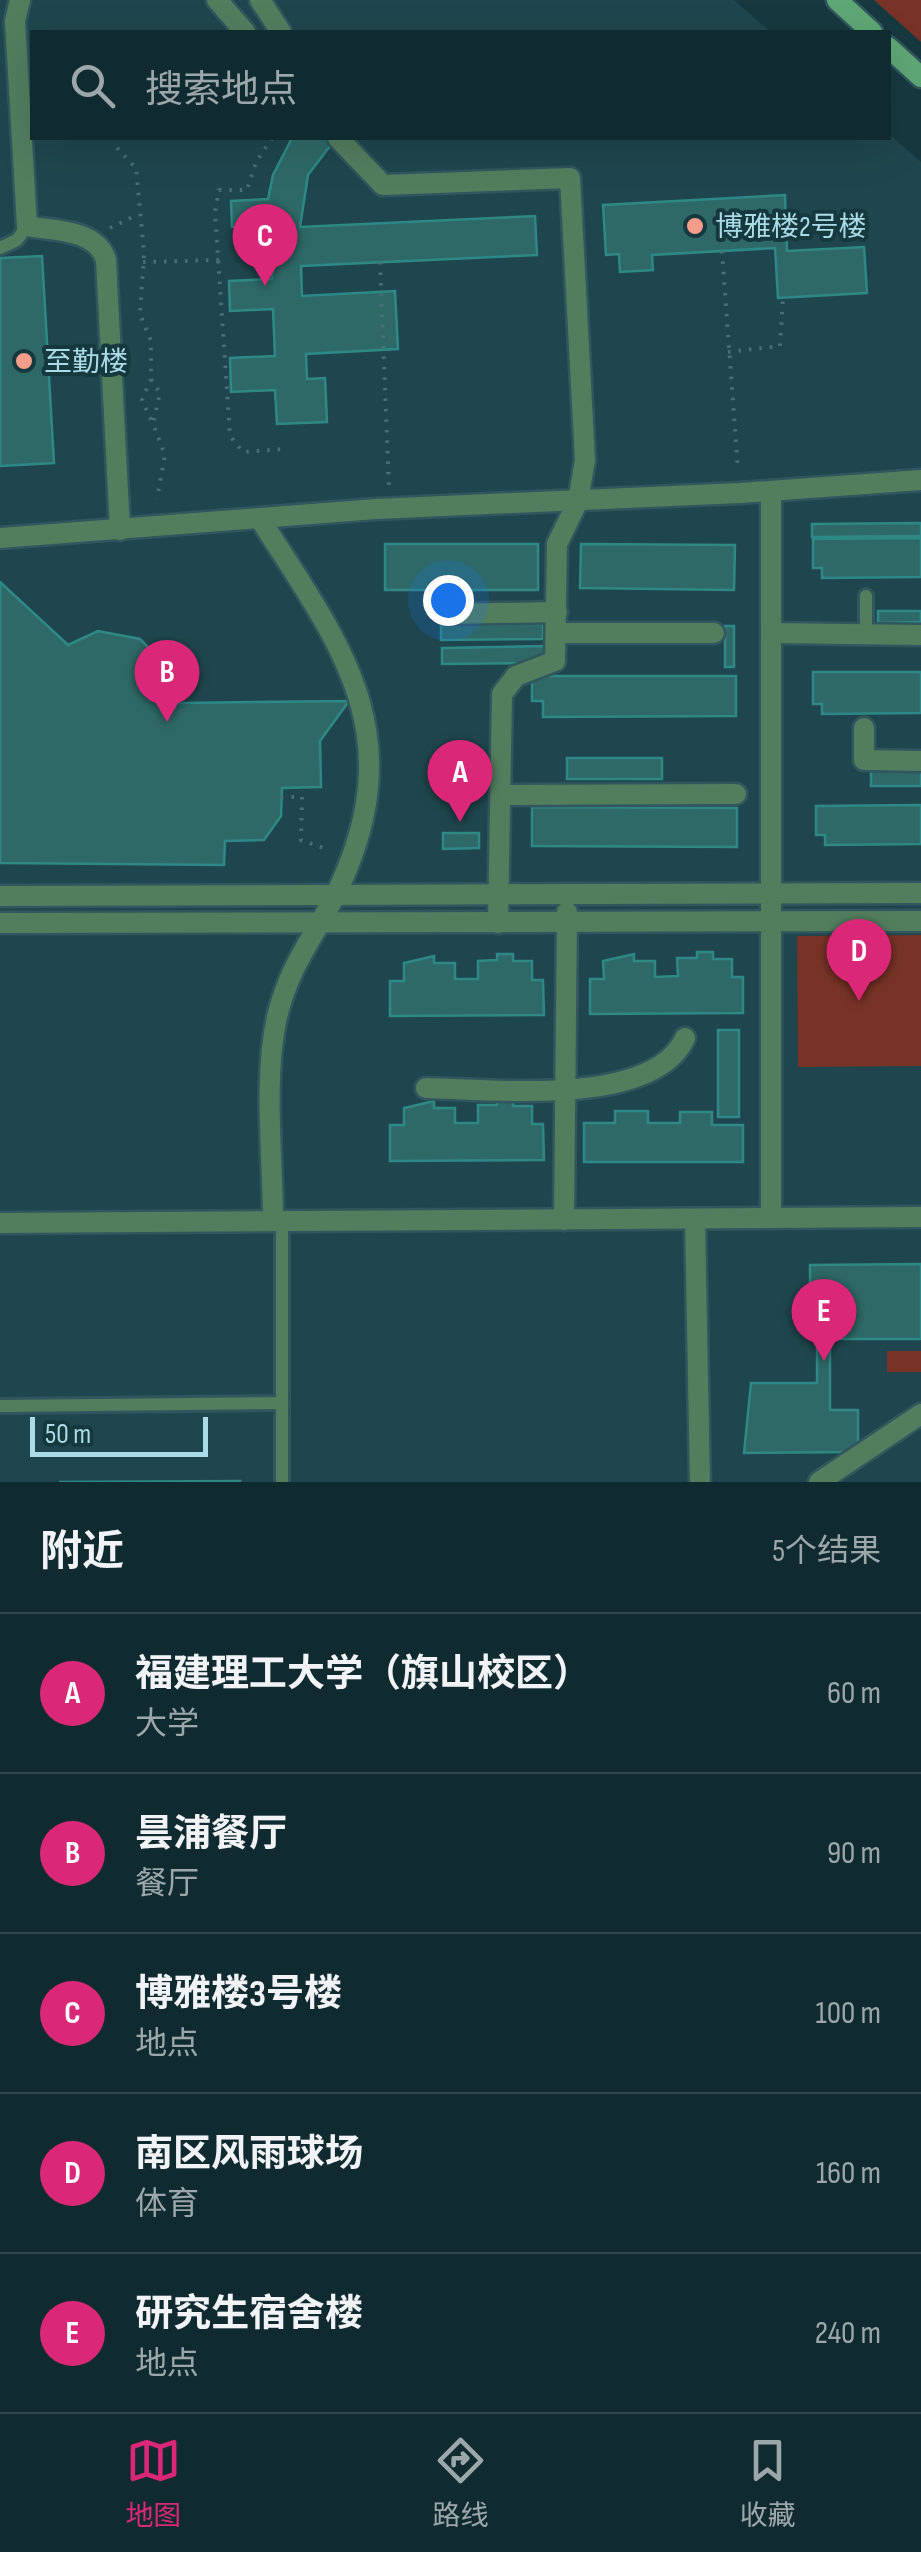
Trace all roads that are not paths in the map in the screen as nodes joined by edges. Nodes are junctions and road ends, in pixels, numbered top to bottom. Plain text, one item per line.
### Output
1 (20, 0) edge
2 (217, 0) edge
3 (260, 0) edge
4 (836, 0) edge
5 (243, 30) edge
6 (280, 30) edge
7 (870, 30) edge
8 (891, 51) edge
9 (921, 77) edge
10 (340, 140) edge
11 (351, 140) edge
12 (383, 185) junction
13 (27, 226) junction
14 (0, 248) edge
15 (921, 480) edge
16 (771, 491) junction
17 (578, 501) junction
18 (260, 519) junction
19 (120, 530) junction
20 (0, 538) edge
21 (866, 596) dead end
22 (446, 614) dead end
23 (557, 622) junction
24 (714, 633) dead end
25 (772, 633) junction
26 (866, 634) junction
27 (921, 635) edge
28 (864, 728) dead end
29 (921, 761) edge
30 (736, 794) dead end
31 (501, 796) junction
32 (772, 892) junction
33 (921, 893) edge
34 (336, 894) junction
35 (499, 894) junction
36 (567, 895) junction
37 (0, 896) edge
38 (921, 921) edge
39 (316, 922) junction
40 (498, 922) junction
41 (567, 922) junction
42 (772, 922) junction
43 (0, 923) edge
44 (685, 1038) dead end
45 (426, 1088) dead end
46 (565, 1089) junction
47 (921, 1217) edge
48 (771, 1218) junction
49 (564, 1220) junction
50 (695, 1220) junction
51 (277, 1221) junction
52 (0, 1223) edge
53 (282, 1403) junction
54 (0, 1406) edge
55 (921, 1414) edge
56 (282, 1482) edge
57 (700, 1482) edge
58 (818, 1482) edge

1 - 13 street
2 - 5 street
3 - 6 street
4 - 7 main road
8 - 9 main road
10 - 12 street
11 - 12 street
12 - 17 street
13 - 14 lane
13 - 19 street
15 - 16 street
16 - 17 street
16 - 25 street
17 - 18 street
17 - 23 street
18 - 19 street
18 - 34 street
19 - 20 street
21 - 26 lane
22 - 23 street
23 - 24 street
23 - 31 street
25 - 26 street
25 - 32 street
26 - 27 street
28 - 29 street
30 - 31 street
31 - 35 street
32 - 33 street
32 - 36 street
32 - 42 street
34 - 35 street
34 - 37 street
34 - 39 street
35 - 36 street
35 - 40 street
36 - 41 street
38 - 42 street
39 - 40 street
39 - 43 street
39 - 51 street
40 - 41 street
41 - 42 street
41 - 46 street
42 - 48 street
44 - 46 street
45 - 46 street
46 - 49 street
47 - 48 street
48 - 50 street
49 - 50 street
49 - 51 street
50 - 57 street
51 - 52 street
51 - 53 lane
53 - 54 lane
53 - 56 lane
55 - 58 street

